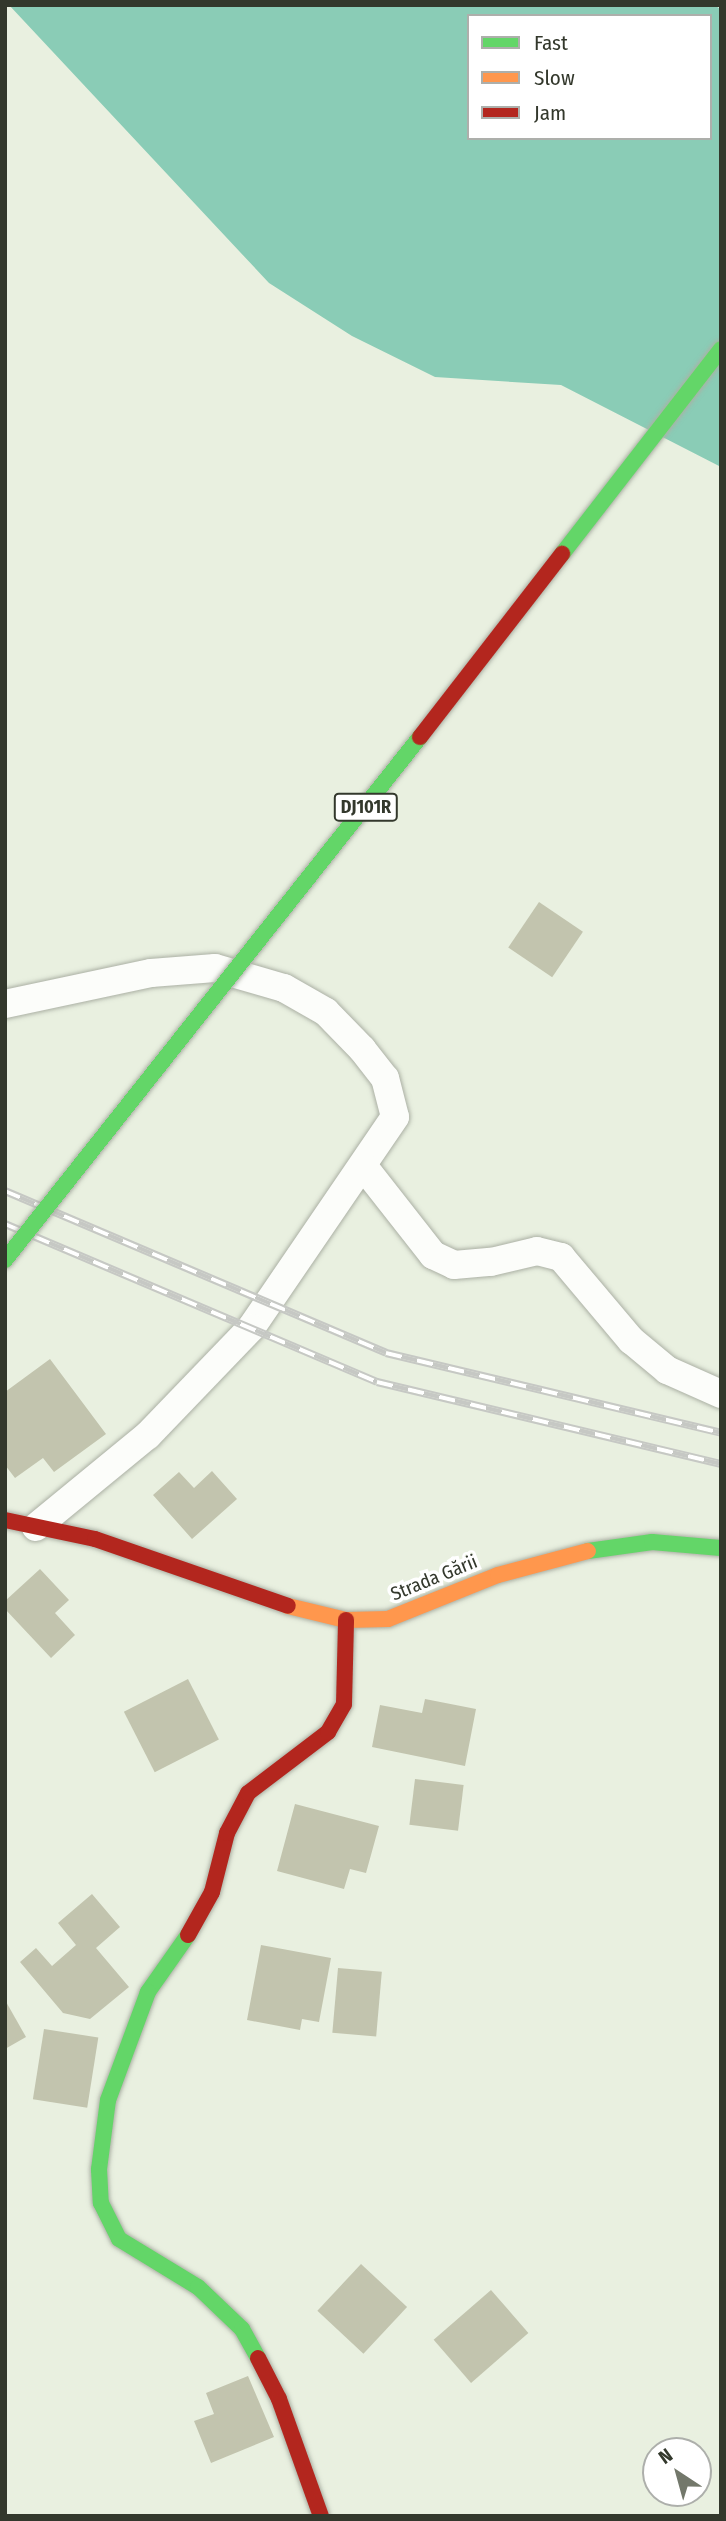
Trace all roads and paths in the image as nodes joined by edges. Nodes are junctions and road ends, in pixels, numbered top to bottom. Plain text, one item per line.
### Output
1 (721, 349) edge
2 (5, 1004) edge
3 (364, 1167) junction
4 (5, 1260) edge
5 (721, 1394) edge
6 (5, 1520) edge
7 (36, 1527) junction
8 (721, 1548) edge
9 (346, 1620) junction
10 (321, 2516) edge

1 - 4 street, DJ101R, bridge
2 - 3 street
3 - 5 street
3 - 7 street
6 - 7 street, Strada Gării
7 - 9 street, Strada Gării
8 - 9 street, Strada Gării
9 - 10 street

